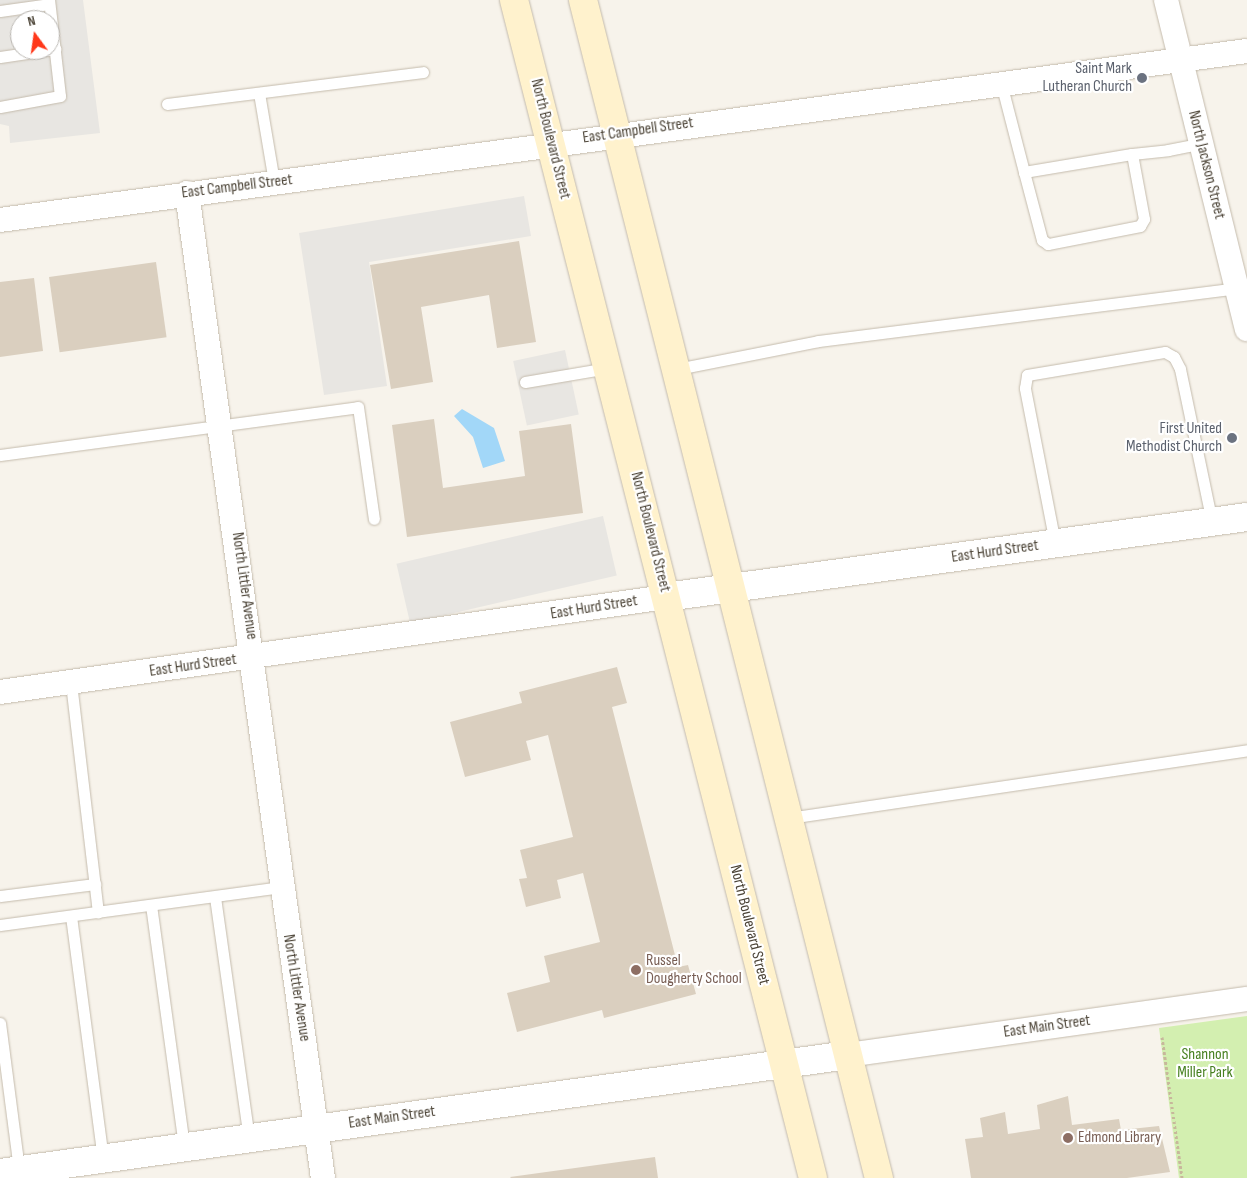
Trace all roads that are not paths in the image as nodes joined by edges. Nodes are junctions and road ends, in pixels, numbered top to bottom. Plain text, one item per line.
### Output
1 (514, 0) edge
2 (583, 0) edge
3 (1166, 0) edge
4 (49, 2) edge
5 (0, 11) edge
6 (1247, 51) edge
7 (1179, 59) junction
8 (56, 60) edge
9 (423, 72) dead end
10 (1001, 83) junction
11 (259, 93) junction
12 (167, 104) dead end
13 (0, 107) edge
14 (616, 134) junction
15 (550, 143) junction
16 (1200, 144) junction
17 (1132, 154) junction
18 (1024, 172) junction
19 (274, 182) junction
20 (187, 193) junction
21 (0, 220) edge
22 (1242, 287) edge
23 (1247, 329) edge
24 (608, 368) junction
25 (676, 369) junction
26 (525, 382) dead end
27 (222, 425) junction
28 (0, 455) edge
29 (1247, 517) edge
30 (374, 519) dead end
31 (1212, 522) junction
32 (1056, 543) junction
33 (733, 587) junction
34 (666, 597) junction
35 (253, 658) junction
36 (71, 683) junction
37 (0, 692) edge
38 (1247, 750) edge
39 (789, 818) junction
40 (95, 884) junction
41 (281, 887) junction
42 (0, 896) edge
43 (215, 897) junction
44 (151, 906) junction
45 (98, 912) junction
46 (71, 916) junction
47 (0, 925) edge
48 (1247, 999) edge
49 (0, 1023) edge
50 (848, 1055) junction
51 (784, 1064) junction
52 (317, 1128) junction
53 (249, 1138) junction
54 (184, 1147) junction
55 (103, 1158) junction
56 (10, 1171) edge
57 (323, 1178) edge
58 (813, 1178) edge
59 (879, 1178) edge

1 - 15 main road, North Boulevard Street
2 - 14 main road
3 - 7 street, North Jackson Street
4 - 5 lane
6 - 7 street, East Campbell Street
7 - 10 street, East Campbell Street
7 - 16 street, North Jackson Street
8 - 13 lane
9 - 11 lane
10 - 14 street, East Campbell Street
10 - 18 lane
11 - 12 lane
11 - 19 lane
14 - 15 street, East Campbell Street
14 - 25 main road
15 - 19 street, East Campbell Street
15 - 24 main road, North Boulevard Street
16 - 17 lane
16 - 22 street, North Jackson Street
17 - 18 lane
17 - 18 lane
19 - 20 street, East Campbell Street
20 - 21 street, East Campbell Street
20 - 27 street, North Littler Avenue
22 - 23 street, North Jackson Street
22 - 25 lane
24 - 26 lane
24 - 34 main road, North Boulevard Street
25 - 33 main road
27 - 28 lane
27 - 30 lane
27 - 35 street, North Littler Avenue
29 - 31 street, East Hurd Street
31 - 32 street, East Hurd Street
31 - 32 lane
32 - 33 street, East Hurd Street
33 - 34 street, East Hurd Street
33 - 39 main road
34 - 35 street, East Hurd Street
34 - 51 main road, North Boulevard Street
35 - 36 street, East Hurd Street
35 - 41 street, North Littler Avenue
36 - 37 street, East Hurd Street
36 - 40 lane
38 - 39 lane
39 - 50 main road
40 - 42 lane
40 - 45 lane
41 - 43 lane
41 - 52 street, North Littler Avenue
43 - 44 lane
43 - 53 lane
44 - 45 lane
44 - 54 lane
45 - 46 lane
46 - 47 lane
46 - 55 lane
48 - 50 street, East Main Street
49 - 56 lane
50 - 51 street, East Main Street
50 - 59 main road
51 - 52 street, East Main Street
51 - 58 main road, North Boulevard Street
52 - 53 street, East Main Street
52 - 57 street, North Littler Avenue
53 - 54 street, East Main Street
54 - 55 street, East Main Street
55 - 56 street, East Main Street

